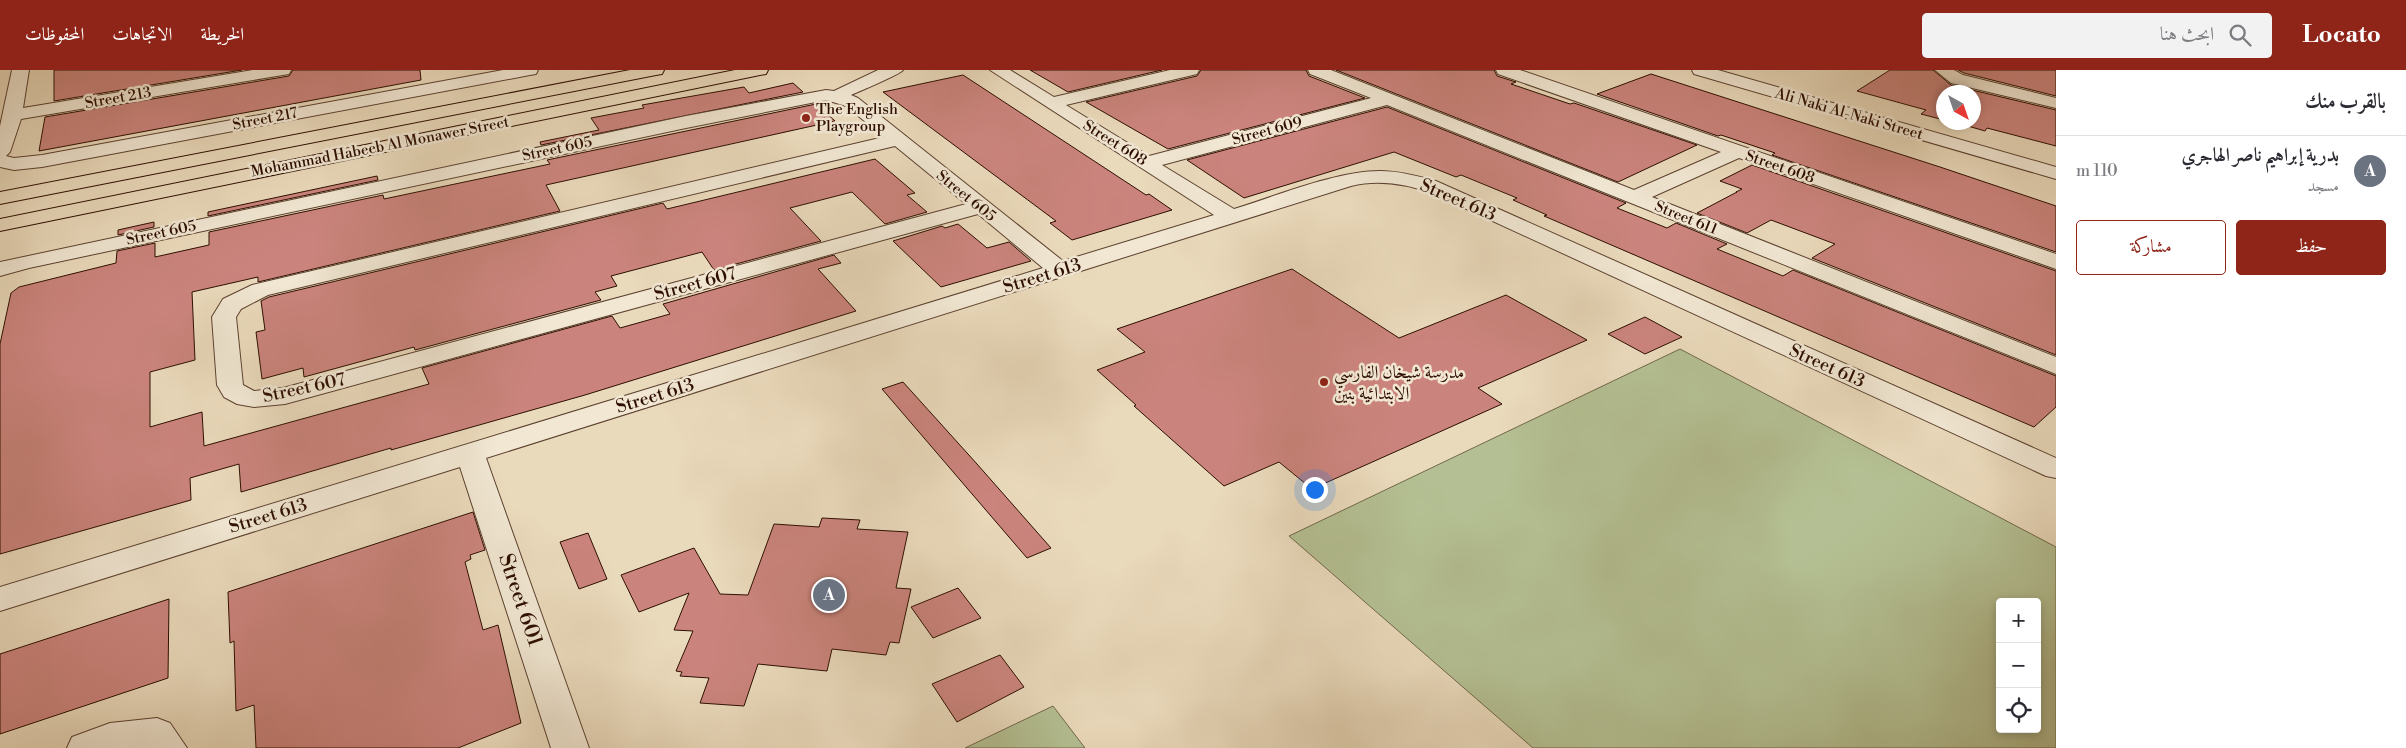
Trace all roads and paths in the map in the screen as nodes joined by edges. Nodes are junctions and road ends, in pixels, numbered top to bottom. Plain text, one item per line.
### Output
1 (21, 70) edge
2 (283, 70) edge
3 (530, 70) edge
4 (656, 70) edge
5 (760, 70) edge
6 (895, 70) edge
7 (998, 70) edge
8 (1191, 70) edge
9 (1316, 70) edge
10 (1504, 70) edge
11 (1700, 70) edge
12 (1741, 70) edge
13 (1943, 70) edge
14 (1759, 73) edge
15 (838, 96) junction
16 (1388, 99) junction
17 (1052, 103) junction
18 (2056, 103) edge
19 (13, 116) junction
20 (896, 140) junction
21 (0, 152) edge
22 (1737, 152) junction
23 (2056, 159) edge
24 (0, 161) edge
25 (1146, 163) junction
26 (2056, 173) edge
27 (1635, 197) junction
28 (0, 198) edge
29 (980, 207) junction
30 (1232, 217) junction
31 (0, 225) edge
32 (2056, 262) edge
33 (0, 269) edge
34 (1060, 270) junction
35 (2056, 366) edge
36 (470, 453) junction
37 (2056, 469) edge
38 (0, 599) edge
39 (86, 748) edge
40 (168, 748) edge
41 (570, 748) edge

1 - 19 street
2 - 19 street, Street 213
3 - 24 street, Street 217
4 - 28 main road, Mohammad Habeeb Al Monawer Street
5 - 31 main road, Mohammad Habeeb Al Monawer Street
6 - 15 street
7 - 17 street, Street 608
8 - 17 street
9 - 16 street, Street 611
10 - 22 street, Street 608
11 - 26 street, Ali Naki Al-Naki Street
12 - 14 street, Ali Naki Al-Naki Street
13 - 18 street
14 - 23 street, Ali Naki Al-Naki Street
15 - 20 street, Street 605
15 - 33 street, Street 605
16 - 25 street, Street 609
16 - 27 street, Street 611
17 - 25 street, Street 608
19 - 21 street
20 - 29 street, Street 605
20 - 29 street, Street 607
22 - 27 street
22 - 32 street, Street 608
25 - 30 street, Street 608
27 - 35 street, Street 611
29 - 34 street, Street 605
30 - 34 street, Street 613
30 - 37 street, Street 613
34 - 36 street, Street 613
36 - 38 street, Street 613
36 - 41 street, Street 601
39 - 40 street

